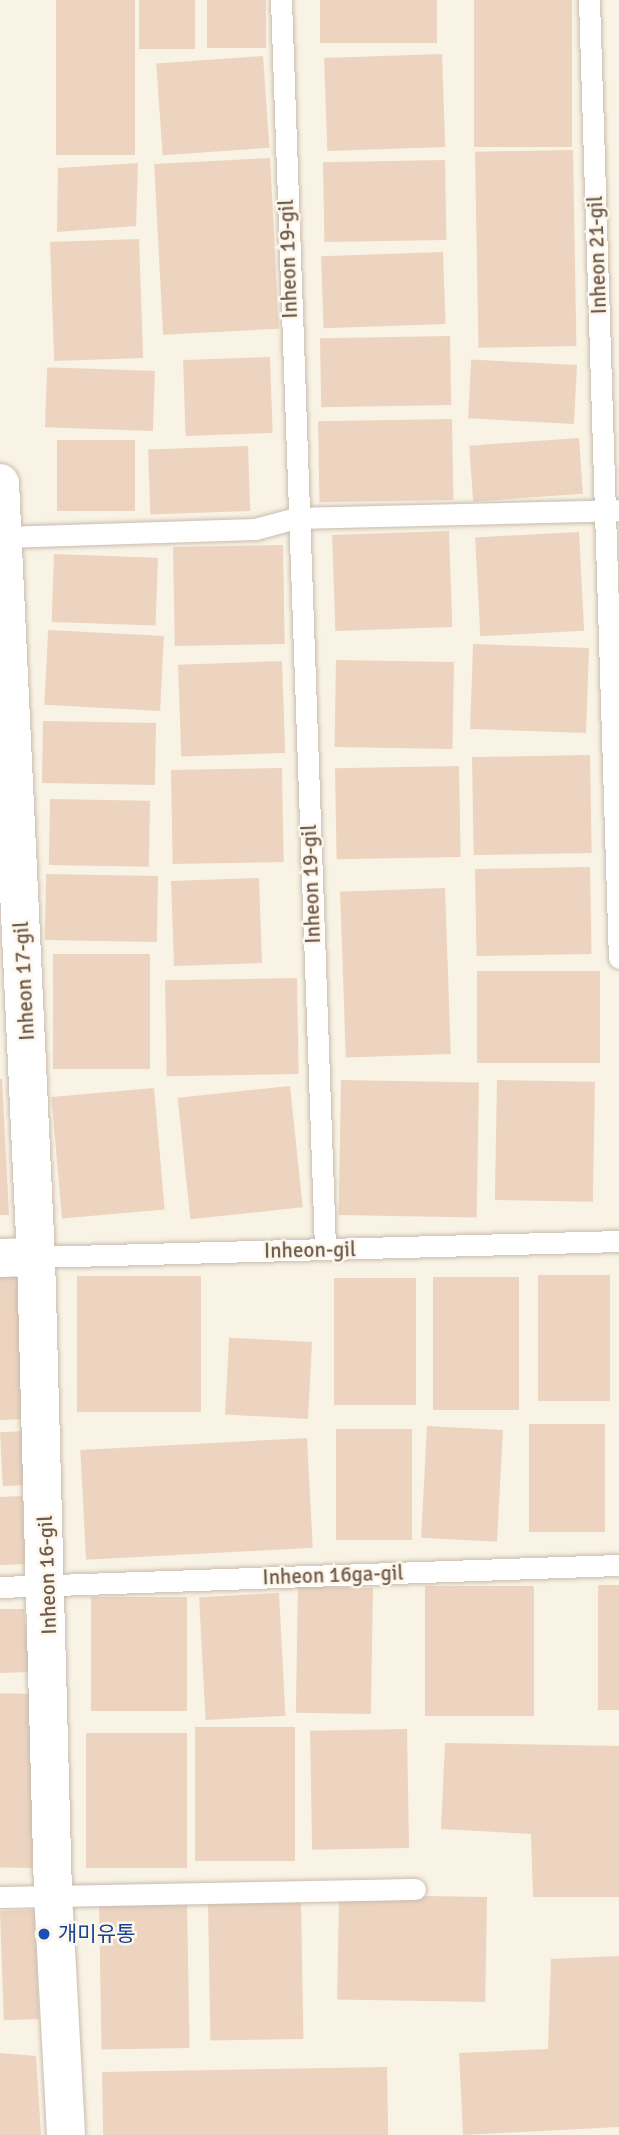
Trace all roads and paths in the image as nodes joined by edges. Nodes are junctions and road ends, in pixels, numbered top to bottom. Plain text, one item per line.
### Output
1 (281, 0) edge
2 (589, 0) edge
3 (0, 483) edge
4 (612, 510) edge
5 (296, 518) junction
6 (3, 537) junction
7 (2, 615) edge
8 (6, 811) edge
9 (619, 958) edge
10 (13, 1024) edge
11 (619, 1241) edge
12 (325, 1250) junction
13 (18, 1257) edge
14 (619, 1565) edge
15 (47, 1585) junction
16 (0, 1587) edge
17 (415, 1889) dead end
18 (53, 1894) junction
19 (0, 1897) edge
20 (65, 2135) edge

1 - 5 lane, Inheon 19-gil
2 - 4 lane, Inheon 21-gil
3 - 6 street, Inheon 17-gil
4 - 5 lane
4 - 9 lane, Inheon 21-gil
5 - 6 lane
5 - 12 lane, Inheon 19-gil
6 - 7 street, Inheon 17-gil
7 - 8 street, Inheon 17-gil
8 - 10 street, Inheon 17-gil
10 - 13 street, Inheon 17-gil
11 - 12 lane, Inheon-gil
12 - 13 lane, Inheon-gil
13 - 15 street, Inheon 16-gil
14 - 15 lane, Inheon 16ga-gil
15 - 16 lane, Inheon 16ga-gil
15 - 18 street, Inheon 16-gil
17 - 18 lane
18 - 19 lane
18 - 20 street, Inheon 16-gil

